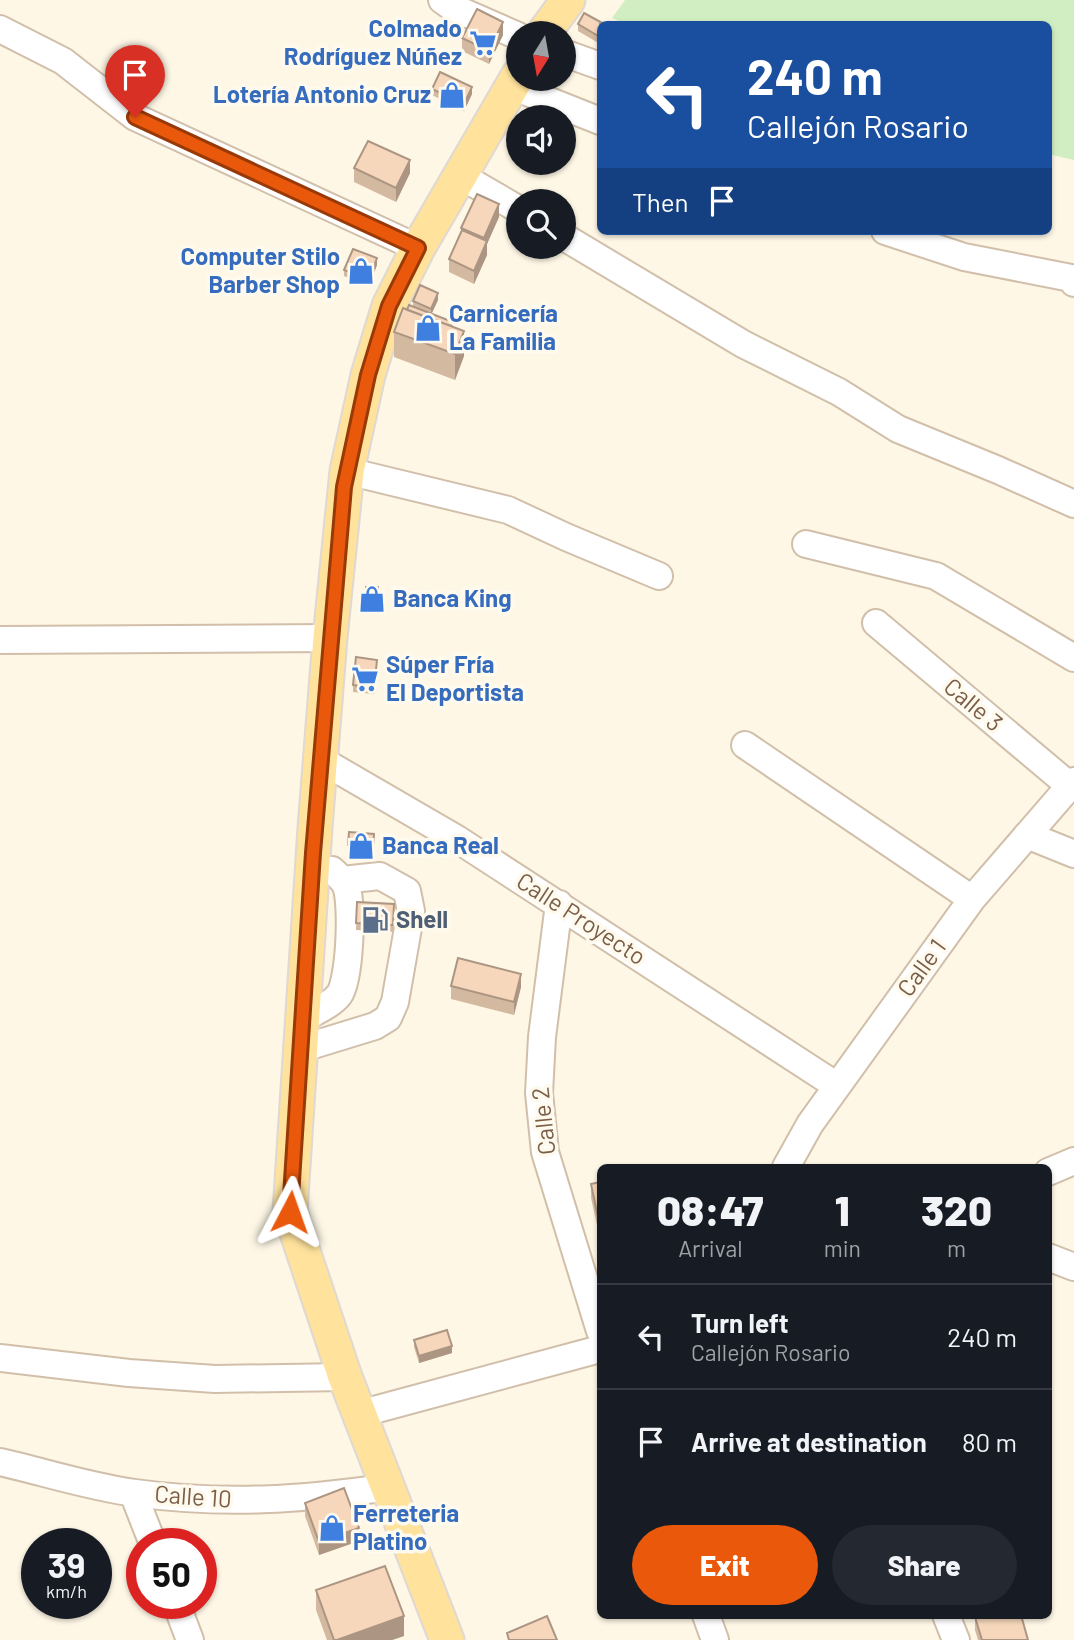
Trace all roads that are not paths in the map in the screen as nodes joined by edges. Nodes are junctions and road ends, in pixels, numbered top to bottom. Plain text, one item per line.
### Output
1 (442, 0) edge
2 (568, 0) edge
3 (553, 21) edge
4 (0, 29) edge
5 (506, 31) edge
6 (576, 57) edge
7 (597, 65) edge
8 (509, 91) edge
9 (536, 91) edge
10 (597, 120) edge
11 (461, 176) junction
12 (506, 202) edge
13 (897, 235) edge
14 (576, 244) edge
15 (418, 248) junction
16 (1073, 278) edge
17 (347, 471) junction
18 (1074, 504) edge
19 (806, 544) dead end
20 (659, 576) dead end
21 (876, 623) dead end
22 (330, 638) junction
23 (0, 640) edge
24 (1074, 658) edge
25 (745, 745) dead end
26 (321, 760) junction
27 (1072, 783) edge
28 (1027, 835) junction
29 (313, 853) junction
30 (1074, 854) edge
31 (342, 880) junction
32 (972, 899) junction
33 (559, 904) junction
34 (301, 1034) junction
35 (837, 1086) junction
36 (1074, 1161) edge
37 (788, 1164) edge
38 (1052, 1170) edge
39 (1052, 1259) edge
40 (1074, 1267) edge
41 (597, 1321) edge
42 (597, 1350) edge
43 (0, 1358) edge
44 (345, 1377) junction
45 (359, 1414) junction
46 (0, 1462) edge
47 (389, 1487) junction
48 (133, 1493) junction
49 (147, 1528) edge
50 (182, 1619) edge
51 (707, 1619) edge
52 (948, 1619) edge
53 (190, 1640) edge
54 (447, 1640) edge
55 (715, 1640) edge
56 (956, 1640) edge

1 - 5 street
2 - 3 main road
4 - 15 street
6 - 7 street
8 - 11 main road
9 - 10 street
11 - 12 street
11 - 15 main road
13 - 16 street
14 - 18 street
15 - 17 main road
17 - 20 street
17 - 22 main road
19 - 24 street
21 - 27 street, Calle 3
22 - 23 street
22 - 26 main road
25 - 32 street
26 - 29 main road
26 - 33 street, Calle Proyecto
27 - 28 street, Calle 1
28 - 30 street
28 - 32 street, Calle 1
29 - 31 street
29 - 34 main road
31 - 34 street
31 - 34 street
32 - 35 street, Calle 1
33 - 35 street, Calle Proyecto
33 - 41 street, Calle 2
34 - 44 main road
35 - 37 street, Calle 1
36 - 38 street
39 - 40 street
42 - 45 street
43 - 44 street
44 - 45 main road
45 - 47 main road
46 - 48 street, Calle 10
47 - 48 street, Calle 10
47 - 54 main road
48 - 49 street
50 - 53 street
51 - 55 street
52 - 56 street

